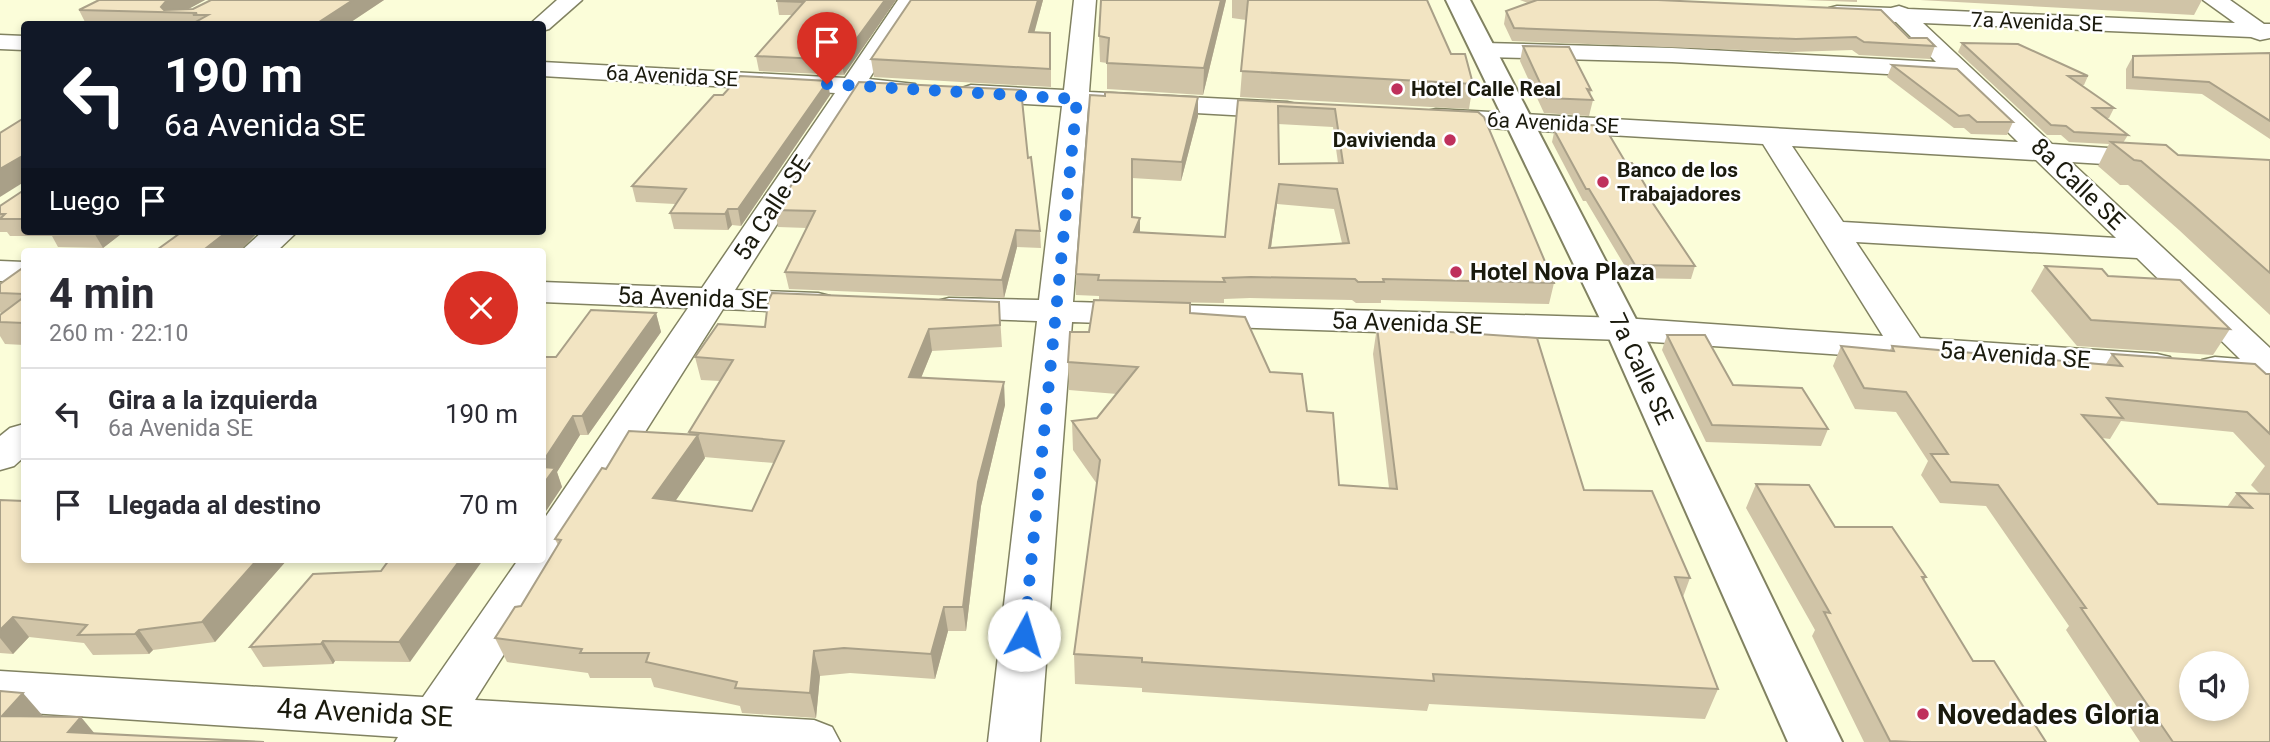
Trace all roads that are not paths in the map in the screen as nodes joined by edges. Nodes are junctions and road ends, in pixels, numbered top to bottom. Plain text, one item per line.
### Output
1 (571, 0) edge
2 (909, 0) edge
3 (1085, 0) edge
4 (1458, 0) edge
5 (2214, 0) edge
6 (1894, 8) edge
7 (1809, 11) edge
8 (545, 21) edge
9 (2266, 34) edge
10 (0, 41) edge
11 (21, 43) edge
12 (1484, 50) junction
13 (546, 69) edge
14 (1960, 71) junction
15 (853, 85) junction
16 (1077, 99) junction
17 (1313, 111) edge
18 (1410, 116) edge
19 (1521, 121) junction
20 (1772, 136) junction
21 (2044, 152) junction
22 (2177, 159) edge
23 (1833, 231) junction
24 (277, 235) edge
25 (261, 248) edge
26 (2145, 248) junction
27 (0, 271) edge
28 (21, 272) edge
29 (546, 292) edge
30 (713, 298) junction
31 (850, 304) edge
32 (919, 307) edge
33 (1056, 313) junction
34 (1623, 329) junction
35 (1909, 348) junction
36 (2270, 370) edge
37 (21, 440) edge
38 (0, 457) edge
39 (546, 553) edge
40 (539, 563) edge
41 (0, 691) edge
42 (429, 729) edge
43 (814, 742) edge
44 (1014, 742) edge
45 (1815, 742) edge

1 - 8 street
2 - 15 street, 5a Calle SE
3 - 16 street
4 - 12 main road, 7a Calle SE
5 - 9 street
6 - 7 street, 7a Avenida SE
6 - 9 street, 7a Avenida SE
6 - 14 street, 8a Calle SE
10 - 11 street
12 - 14 street
12 - 19 main road, 7a Calle SE
13 - 15 street, 6a Avenida SE
14 - 21 street, 8a Calle SE
15 - 16 street, 6a Avenida SE
15 - 30 street, 5a Calle SE
16 - 17 street, 6a Avenida SE
16 - 33 street
18 - 19 street, 6a Avenida SE
19 - 20 street, 6a Avenida SE
19 - 34 main road, 7a Calle SE
20 - 21 street, 6a Avenida SE
20 - 23 street
21 - 22 street, 6a Avenida SE
21 - 26 street, 8a Calle SE
23 - 26 street
23 - 35 street
24 - 25 street
26 - 36 street, 8a Calle SE
27 - 28 street
29 - 30 street, 5a Avenida SE
30 - 31 street, 5a Avenida SE
30 - 39 street, 5a Calle SE
32 - 33 street, 5a Avenida SE
33 - 34 street, 5a Avenida SE
33 - 44 street
34 - 35 street, 5a Avenida SE
34 - 45 main road, 7a Calle SE
35 - 36 street, 5a Avenida SE
37 - 38 street
40 - 42 street, 5a Calle SE
41 - 42 street, 4a Avenida SE
42 - 43 street, 4a Avenida SE

